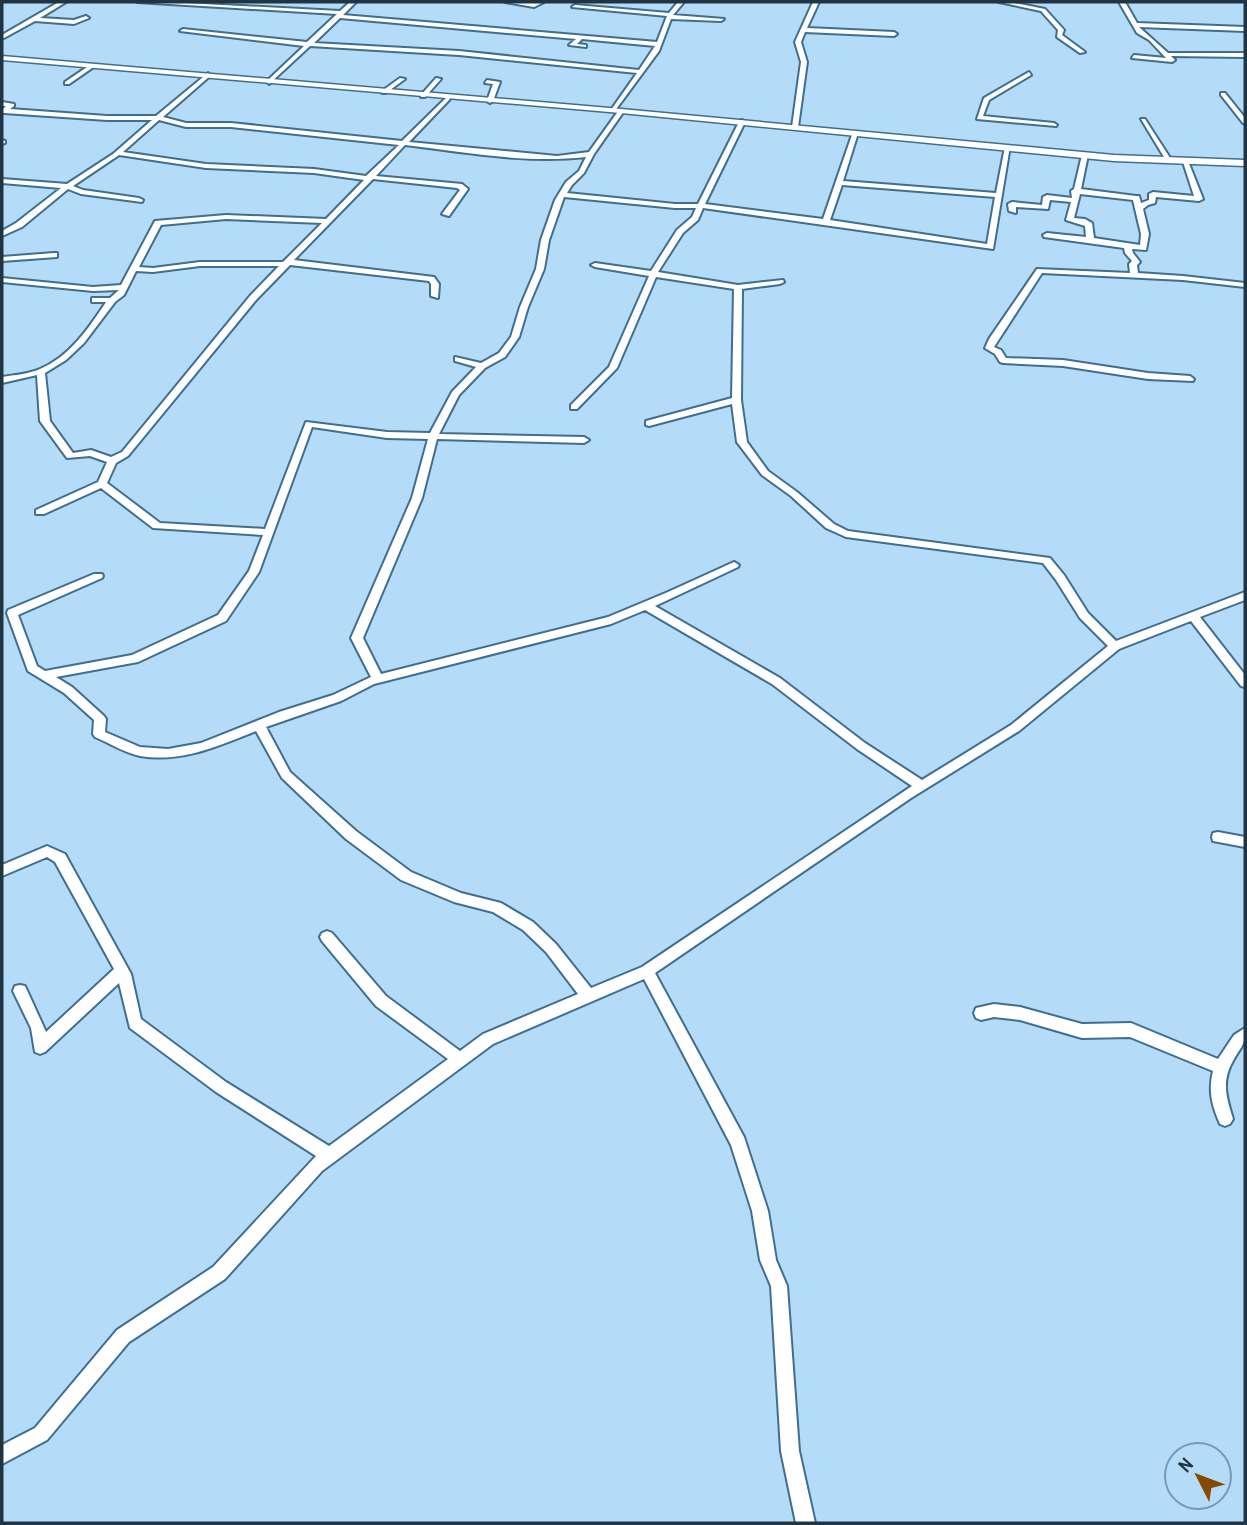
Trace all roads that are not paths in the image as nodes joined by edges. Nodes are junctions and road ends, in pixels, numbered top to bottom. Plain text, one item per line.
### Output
1 (63, 2) edge
2 (140, 2) edge
3 (353, 2) edge
4 (508, 2) edge
5 (541, 2) edge
6 (585, 2) edge
7 (681, 2) edge
8 (816, 2) edge
9 (1002, 2) edge
10 (1122, 2) edge
11 (340, 14) junction
12 (670, 16) junction
13 (86, 18) dead end
14 (35, 19) junction
15 (721, 19) dead end
16 (1134, 25) junction
17 (1242, 29) edge
18 (803, 30) junction
19 (183, 31) dead end
20 (525, 32) junction
21 (894, 34) dead end
22 (1245, 36) edge
23 (2, 37) edge
24 (581, 37) junction
25 (517, 42) dead end
26 (306, 44) junction
27 (658, 44) junction
28 (584, 46) dead end
29 (1082, 52) dead end
30 (1169, 54) junction
31 (1245, 55) edge
32 (1134, 57) dead end
33 (2, 58) edge
34 (590, 59) dead end
35 (92, 66) junction
36 (594, 68) junction
37 (640, 72) junction
38 (1029, 74) dead end
39 (208, 75) junction
40 (402, 79) dead end
41 (438, 79) dead end
42 (269, 82) junction
43 (487, 82) dead end
44 (67, 83) dead end
45 (384, 92) junction
46 (1223, 94) dead end
47 (423, 96) junction
48 (448, 98) junction
49 (490, 101) junction
50 (2, 109) edge
51 (617, 111) junction
52 (157, 118) junction
53 (1143, 120) dead end
54 (742, 122) junction
55 (1245, 122) edge
56 (1054, 125) dead end
57 (796, 127) junction
58 (855, 133) junction
59 (403, 141) junction
60 (1008, 147) junction
61 (117, 153) junction
62 (591, 154) junction
63 (1086, 155) junction
64 (1169, 161) junction
65 (1186, 162) junction
66 (1245, 163) edge
67 (368, 177) junction
68 (2, 181) edge
69 (840, 183) junction
70 (68, 186) junction
71 (1075, 191) junction
72 (998, 193) junction
73 (1011, 193) dead end
74 (562, 195) junction
75 (139, 200) dead end
76 (1073, 200) junction
77 (702, 206) junction
78 (1139, 209) junction
79 (1013, 211) dead end
80 (446, 214) dead end
81 (326, 221) junction
82 (826, 222) junction
83 (19, 225) junction
84 (2, 228) edge
85 (2, 234) edge
86 (1098, 241) junction
87 (54, 256) dead end
88 (2, 259) edge
89 (286, 263) junction
90 (596, 265) dead end
91 (134, 269) junction
92 (654, 272) junction
93 (1134, 277) junction
94 (2, 280) edge
95 (780, 282) dead end
96 (1245, 285) edge
97 (124, 287) junction
98 (738, 287) junction
99 (435, 296) dead end
100 (95, 300) dead end
101 (112, 300) junction
102 (458, 359) dead end
103 (482, 366) junction
104 (41, 372) junction
105 (1190, 379) dead end
106 (2, 380) edge
107 (736, 400) junction
108 (574, 407) dead end
109 (649, 424) dead end
110 (433, 436) junction
111 (584, 440) dead end
112 (112, 461) junction
113 (102, 484) junction
114 (40, 512) dead end
115 (269, 532) junction
116 (846, 534) junction
117 (849, 546) dead end
118 (734, 565) dead end
119 (97, 576) dead end
120 (1245, 596) edge
121 (646, 606) junction
122 (1193, 616) junction
123 (1115, 646) junction
124 (44, 675) junction
125 (378, 679) junction
126 (1245, 683) edge
127 (259, 725) junction
128 (922, 786) junction
129 (1219, 837) dead end
130 (1245, 842) edge
131 (2, 871) edge
132 (327, 937) dead end
133 (122, 971) junction
134 (647, 971) junction
135 (20, 991) dead end
136 (589, 996) junction
137 (981, 1013) dead end
138 (1245, 1035) edge
139 (460, 1059) junction
140 (1223, 1068) junction
141 (1225, 1119) dead end
142 (329, 1155) junction
143 (2, 1455) edge
144 (806, 1523) edge

1 - 14 street
2 - 11 street
3 - 11 street
4 - 5 street
6 - 12 street
7 - 12 street
8 - 18 street
9 - 29 street
10 - 16 street
11 - 20 street
11 - 26 street
12 - 15 street
12 - 27 street
13 - 14 street
14 - 23 street
16 - 17 street
16 - 30 street
17 - 22 street
18 - 21 street
18 - 57 street
19 - 26 street
20 - 24 street
20 - 25 street
24 - 27 street
24 - 28 street
26 - 36 street
26 - 42 street
27 - 37 street
30 - 31 street
30 - 32 street
33 - 35 main road
34 - 36 street
35 - 39 main road
35 - 44 street
36 - 37 street
37 - 51 street
38 - 56 street
39 - 42 main road
39 - 52 street
40 - 45 street
41 - 47 street
42 - 45 main road
43 - 49 street
45 - 47 main road
46 - 55 street
47 - 48 main road
48 - 49 main road
48 - 59 street
49 - 51 main road
50 - 52 street
51 - 54 main road
51 - 62 street
52 - 59 street
52 - 61 street
53 - 64 street
54 - 57 main road
54 - 77 street
57 - 58 main road
58 - 60 main road
58 - 69 street
59 - 62 street
59 - 67 street
60 - 63 main road
60 - 72 street
61 - 67 street
61 - 70 street
62 - 74 street
63 - 64 main road
63 - 71 street
64 - 65 main road
65 - 66 main road
65 - 78 street
67 - 80 street
67 - 81 street
68 - 70 street
69 - 72 street
69 - 82 street
70 - 75 street
70 - 83 street
71 - 76 street
71 - 78 street
72 - 73 street
72 - 82 street
74 - 77 street
74 - 103 street
76 - 79 street
76 - 86 street
77 - 82 street
77 - 92 street
78 - 86 street
81 - 89 street
81 - 91 street
83 - 84 street
83 - 85 street
86 - 93 street
87 - 88 street
89 - 91 street
89 - 99 street
89 - 112 street
90 - 92 street
91 - 97 street
92 - 98 street
92 - 108 street
93 - 96 street
93 - 105 street
94 - 97 street
95 - 98 street
97 - 101 street
98 - 107 street
100 - 101 street
101 - 104 street
102 - 103 street
103 - 110 street
104 - 106 street
104 - 112 street
107 - 109 street
107 - 116 street
110 - 111 street
110 - 115 street
110 - 125 street
112 - 113 street
113 - 114 street
113 - 115 street
115 - 124 street
116 - 117 street
116 - 123 street
118 - 121 street
119 - 124 street
120 - 122 street
121 - 125 street
121 - 128 street
122 - 123 street
122 - 126 street
123 - 128 street
124 - 127 street
125 - 127 street
127 - 136 street
128 - 134 street
129 - 130 street
131 - 133 street
132 - 139 street
133 - 135 street
133 - 142 street
134 - 136 street
134 - 144 street
136 - 139 street
137 - 140 street
138 - 140 street
139 - 142 street
140 - 141 street
142 - 143 street

